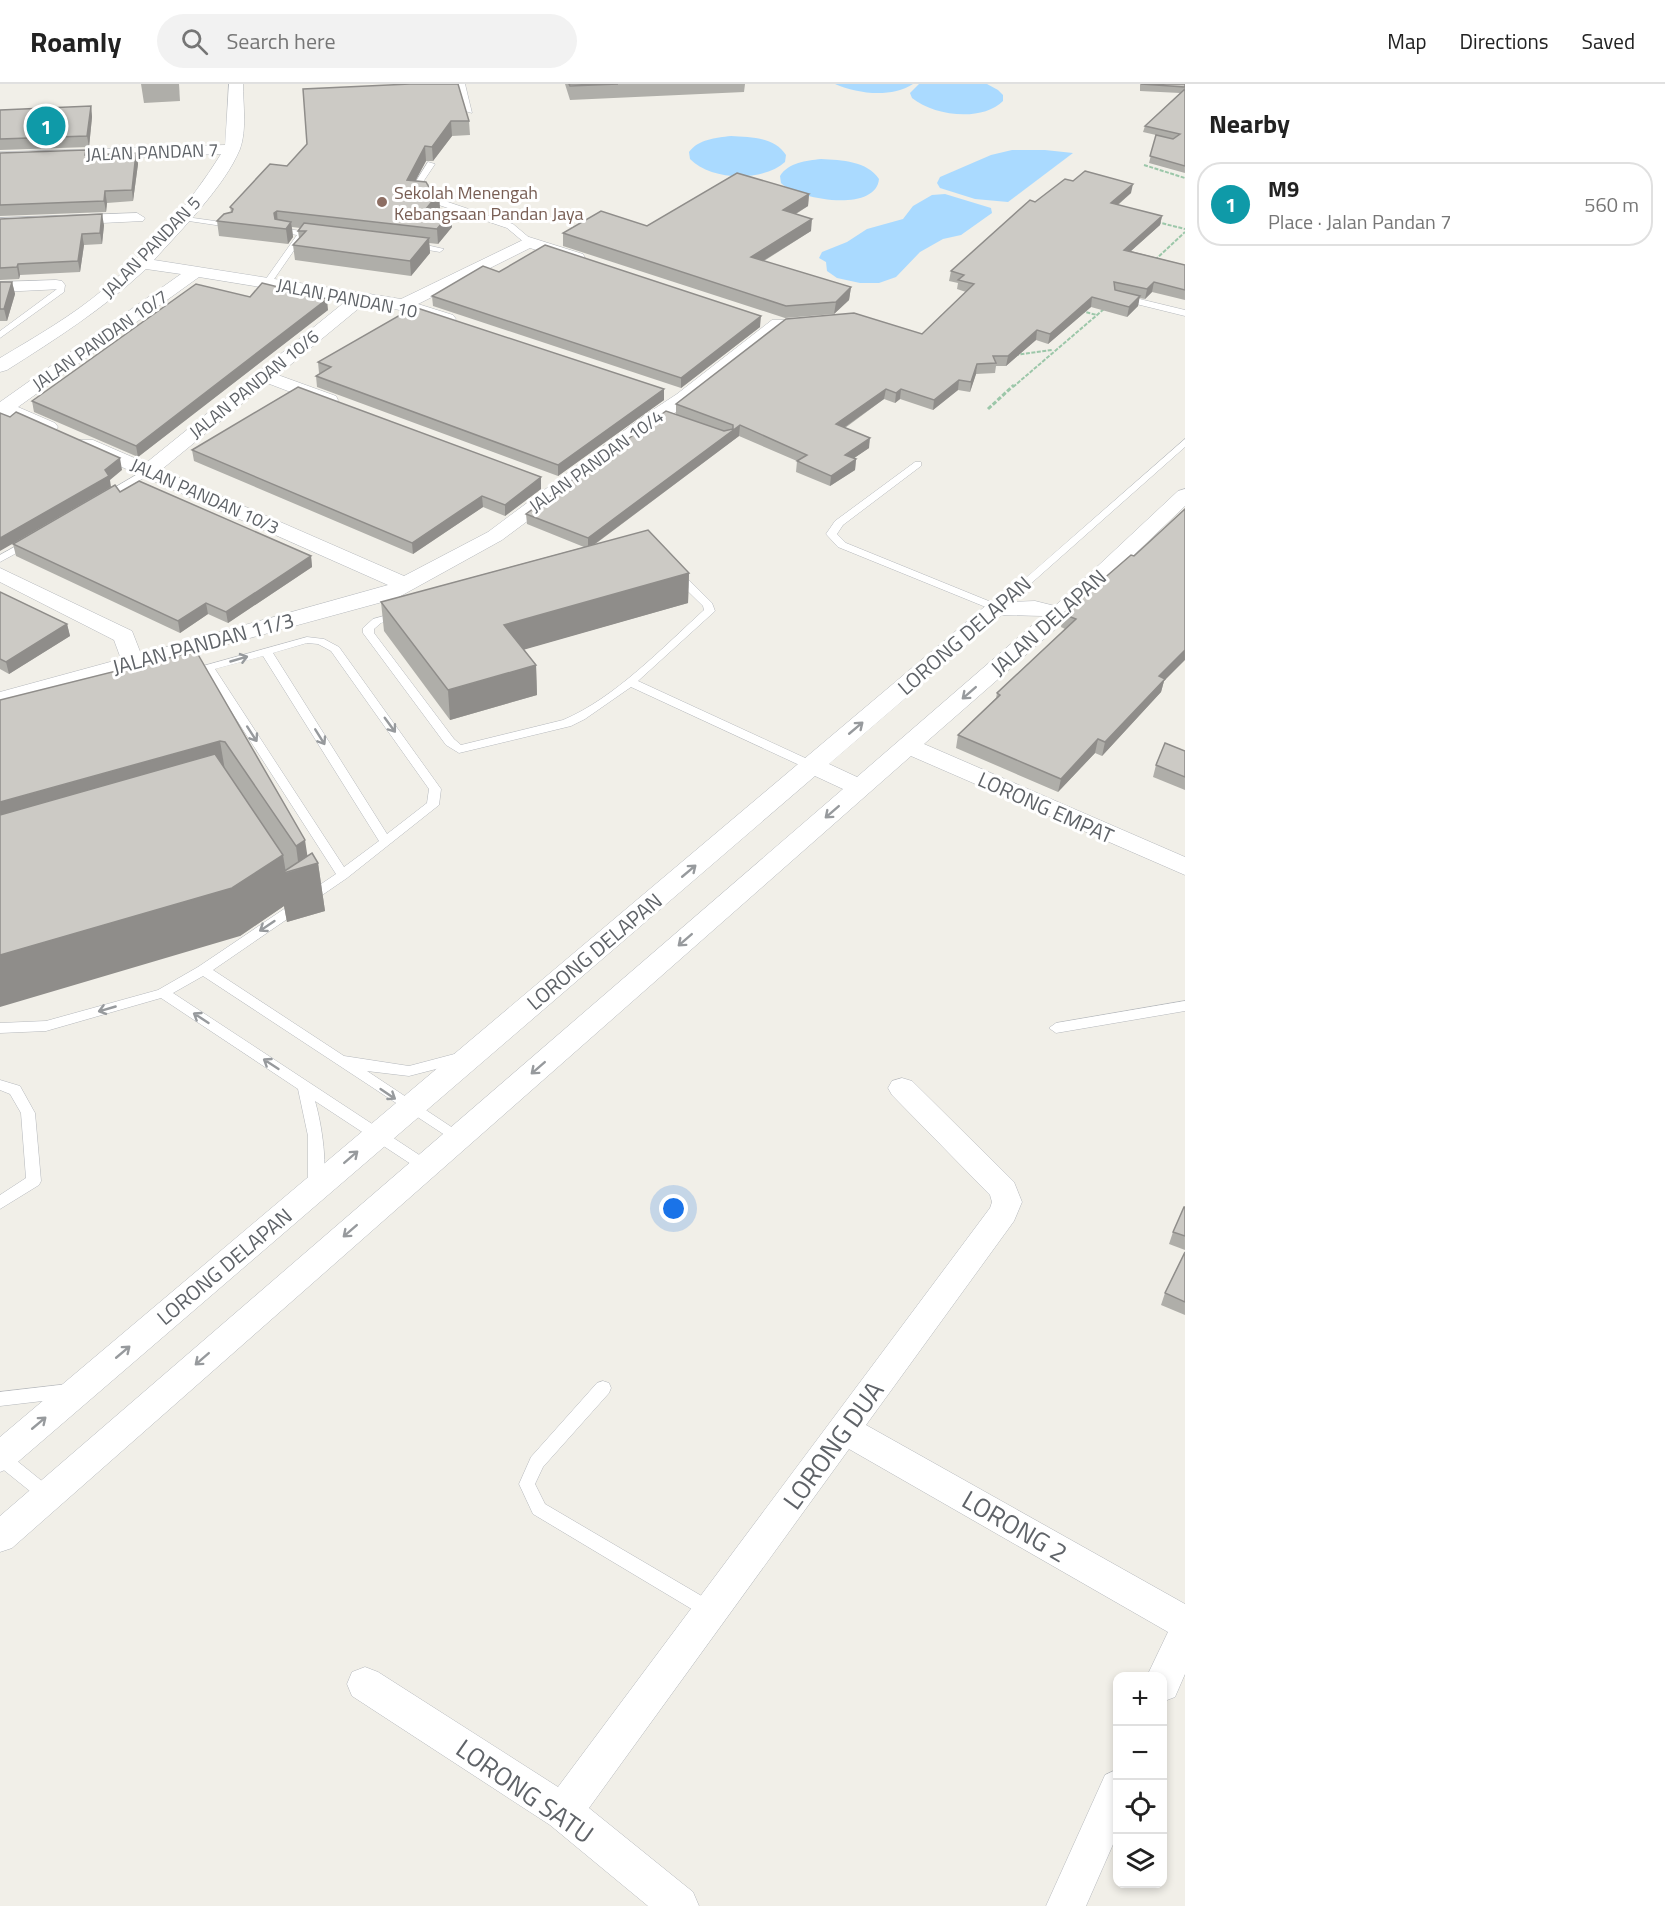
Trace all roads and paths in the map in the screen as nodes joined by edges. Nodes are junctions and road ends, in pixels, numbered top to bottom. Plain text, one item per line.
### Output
1 (236, 84) edge
2 (461, 84) edge
3 (450, 85) edge
4 (469, 111) edge
5 (232, 149) junction
6 (0, 157) edge
7 (431, 164) edge
8 (1144, 165) dead end
9 (1185, 178) edge
10 (136, 218) dead end
11 (182, 218) junction
12 (1150, 220) edge
13 (0, 222) edge
14 (230, 225) edge
15 (281, 230) edge
16 (1185, 230) edge
17 (302, 233) junction
18 (314, 233) edge
19 (529, 242) junction
20 (406, 244) edge
21 (441, 249) edge
22 (142, 263) junction
23 (597, 264) edge
24 (197, 271) junction
25 (267, 283) junction
26 (56, 285) joint
27 (0, 287) edge
28 (1117, 296) junction
29 (361, 298) junction
30 (403, 305) junction
31 (1076, 310) edge
32 (1185, 313) edge
33 (1098, 315) junction
34 (755, 316) edge
35 (459, 324) edge
36 (0, 335) edge
37 (1053, 350) junction
38 (1011, 356) edge
39 (0, 366) edge
40 (265, 376) junction
41 (662, 390) edge
42 (684, 398) junction
43 (342, 405) edge
44 (4, 408) joint
45 (988, 409) dead end
46 (1185, 442) edge
47 (918, 464) dead end
48 (148, 471) junction
49 (539, 479) edge
50 (561, 488) junction
51 (1185, 495) edge
52 (89, 506) edge
53 (39, 536) edge
54 (0, 559) edge
55 (0, 574) edge
56 (406, 585) junction
57 (997, 608) junction
58 (1060, 613) junction
59 (266, 651) junction
60 (133, 663) junction
61 (209, 668) junction
62 (176, 677) edge
63 (630, 682) junction
64 (0, 699) edge
65 (908, 746) junction
66 (812, 766) junction
67 (860, 787) junction
68 (385, 841) junction
69 (1185, 867) edge
70 (343, 875) junction
71 (203, 970) junction
72 (163, 993) junction
73 (1185, 1006) edge
74 (0, 1028) edge
75 (1056, 1028) dead end
76 (474, 1053) junction
77 (336, 1058) junction
78 (0, 1085) edge
79 (304, 1086) junction
80 (902, 1088) dead end
81 (410, 1108) junction
82 (378, 1134) junction
83 (457, 1138) junction
84 (425, 1166) junction
85 (314, 1189) junction
86 (0, 1203) edge
87 (603, 1388) dead end
88 (79, 1390) junction
89 (0, 1399) edge
90 (845, 1430) junction
91 (0, 1457) edge
92 (46, 1496) junction
93 (1, 1533) edge
94 (711, 1611) junction
95 (1185, 1623) edge
96 (1185, 1633) edge
97 (1167, 1674) edge
98 (365, 1684) dead end
99 (1113, 1799) edge
100 (563, 1812) junction
101 (679, 1906) edge
102 (1066, 1906) edge

1 - 5 street, JALAN PANDAN 5
2 - 3 lane
2 - 4 lane
5 - 6 street, JALAN PANDAN 7
5 - 11 street, JALAN PANDAN 5
7 - 19 lane
8 - 9 path
10 - 13 street
11 - 14 lane
11 - 22 street, JALAN PANDAN 5
12 - 16 path
15 - 17 lane
16 - 28 path
17 - 18 lane
17 - 25 lane
19 - 23 street
19 - 30 street
20 - 21 lane
22 - 24 street, JALAN PANDAN 10
22 - 39 street, JALAN PANDAN 5
24 - 25 street, JALAN PANDAN 10
24 - 44 street, JALAN PANDAN 10/7
25 - 29 street, JALAN PANDAN 10
26 - 27 street
26 - 36 lane
28 - 32 lane
28 - 33 path
29 - 30 street, JALAN PANDAN 10
29 - 40 street, JALAN PANDAN 10/6
30 - 35 street, JALAN PANDAN 10
31 - 33 path
33 - 37 path
34 - 42 street, JALAN PANDAN 10/4
37 - 38 path
37 - 45 path
40 - 43 street
40 - 48 street, JALAN PANDAN 10/6
41 - 42 street
42 - 50 street, JALAN PANDAN 10/4
44 - 48 street, JALAN PANDAN 10/3
46 - 57 lane, LORONG DELAPAN
47 - 57 lane
48 - 52 lane
48 - 56 street, JALAN PANDAN 10/3
49 - 50 street
50 - 56 street, JALAN PANDAN 10/4
51 - 58 street, JALAN DELAPAN
53 - 54 lane
55 - 60 street
56 - 60 street, JALAN PANDAN 11/3
57 - 58 street
66 -> 57 street, LORONG DELAPAN
58 -> 65 street, JALAN DELAPAN
61 -> 59 lane
59 -> 68 lane
59 -> 68 lane
60 - 64 street, JALAN PANDAN 11/3
61 - 62 lane
61 -> 70 lane
63 - 63 lane
63 - 66 lane
65 - 67 street
65 - 69 street, LORONG EMPAT
66 - 67 street
76 -> 66 street, LORONG DELAPAN
67 -> 83 street
68 - 70 lane
70 -> 71 lane
71 - 72 lane
71 - 77 lane
72 -> 74 lane
79 -> 72 lane
73 - 75 lane
76 - 77 lane
76 - 81 street, LORONG DELAPAN
77 -> 81 lane
78 - 86 lane
79 - 82 lane
79 - 85 lane
80 - 90 street, LORONG DUA
81 - 82 street, LORONG DELAPAN
81 - 83 lane
82 - 84 lane
85 -> 82 street, LORONG DELAPAN
83 - 84 street
84 -> 92 street
88 -> 85 street, LORONG DELAPAN
87 - 94 lane
88 - 89 lane
91 -> 88 street, LORONG DELAPAN
90 - 94 street, LORONG DUA
90 - 95 street, LORONG 2
91 - 92 lane
92 - 93 street
94 - 100 street, LORONG DUA
96 - 97 street
98 - 100 street, LORONG SATU
99 - 102 street
100 - 101 street, LORONG SATU

